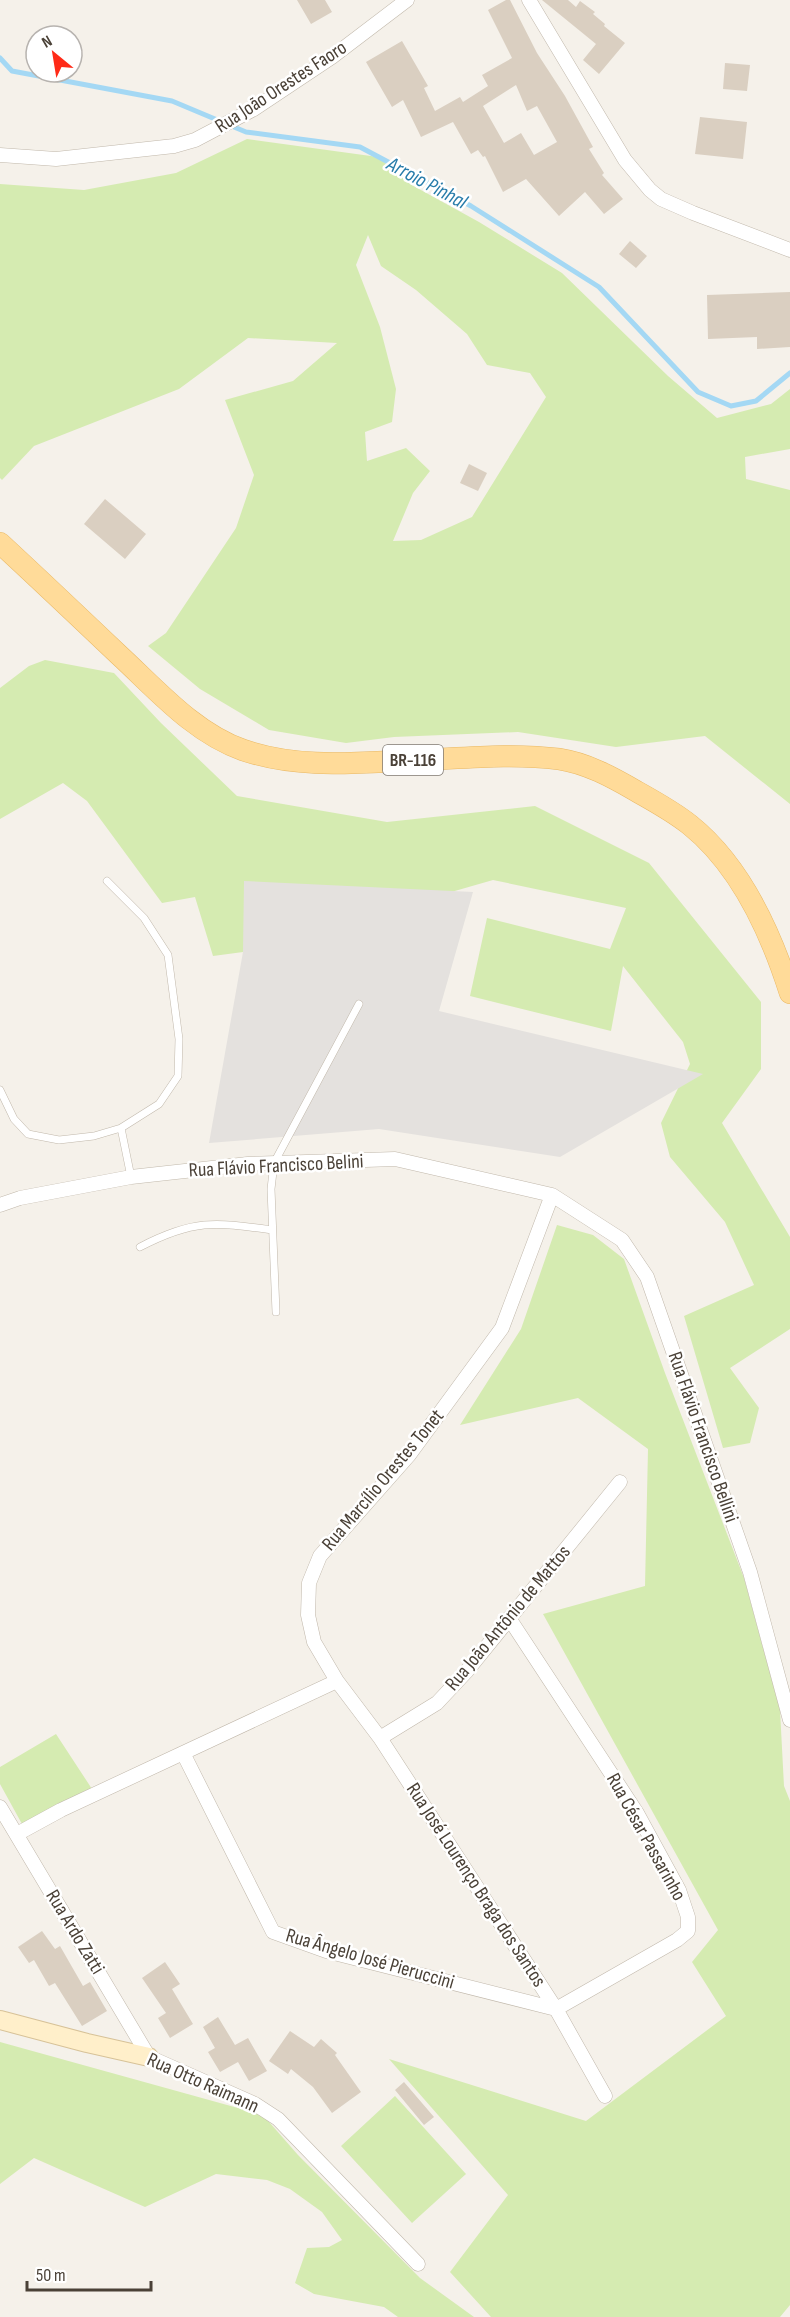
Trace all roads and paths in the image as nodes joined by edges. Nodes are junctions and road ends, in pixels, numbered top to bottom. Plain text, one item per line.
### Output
1 (407, 0) edge
2 (529, 0) edge
3 (0, 155) edge
4 (790, 250) edge
5 (0, 543) edge
6 (106, 881) dead end
7 (790, 993) edge
8 (359, 1004) dead end
9 (0, 1090) edge
10 (121, 1128) junction
11 (274, 1163) junction
12 (131, 1177) junction
13 (552, 1195) junction
14 (0, 1205) edge
15 (272, 1230) junction
16 (140, 1247) dead end
17 (276, 1312) dead end
18 (620, 1482) dead end
19 (509, 1618) junction
20 (337, 1681) junction
21 (790, 1720) edge
22 (380, 1738) junction
23 (183, 1753) junction
24 (2, 1813) edge
25 (16, 1834) junction
26 (556, 2009) junction
27 (0, 2020) edge
28 (149, 2057) junction
29 (605, 2096) dead end
30 (418, 2264) dead end

1 - 3 street, Rua João Orestes Faoro
2 - 4 street
5 - 7 main road, BR-116
6 - 10 lane
8 - 11 lane
9 - 10 lane
10 - 12 lane
11 - 12 street, Rua Flávio Francisco Belini
11 - 13 street, Rua Flávio Francisco Belini
11 - 15 lane
12 - 14 street, Rua Flávio Francisco Belini
13 - 20 street, Rua Marcílio Orestes Tonet
13 - 21 street, Rua Flávio Francisco Bellini
15 - 16 lane
15 - 17 lane
18 - 19 street, Rua João Antônio de Mattos
19 - 22 street, Rua João Antônio de Mattos
19 - 26 street, Rua César Passarinho
20 - 22 street, Rua José Lourenço Braga dos Santos
20 - 23 street
22 - 26 street, Rua José Lourenço Braga dos Santos
23 - 25 street
23 - 26 street, Rua Ângelo José Pieruccini
24 - 25 street, Rua Ardo Zatti
25 - 28 street, Rua Ardo Zatti
26 - 29 street, Rua José Lourenço Braga dos Santos
27 - 28 street, Rua Otto Raimann
28 - 30 street, Rua Otto Raimann

